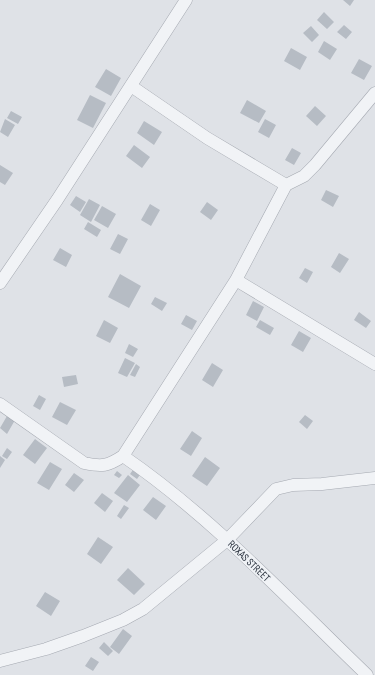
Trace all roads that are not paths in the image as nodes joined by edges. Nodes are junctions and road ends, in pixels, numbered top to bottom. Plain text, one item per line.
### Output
1 (186, 0) edge
2 (131, 86) junction
3 (375, 93) edge
4 (286, 185) junction
5 (236, 280) junction
6 (0, 283) edge
7 (375, 364) edge
8 (0, 404) edge
9 (123, 456) junction
10 (375, 478) edge
11 (227, 540) junction
12 (0, 660) edge
13 (367, 675) edge

1 - 2 street
2 - 4 street
2 - 6 street
3 - 4 street
4 - 5 street
5 - 7 street
5 - 9 street
8 - 9 street
9 - 11 street, ROXAS STREET
10 - 11 street
11 - 12 street
11 - 13 street, ROXAS STREET

